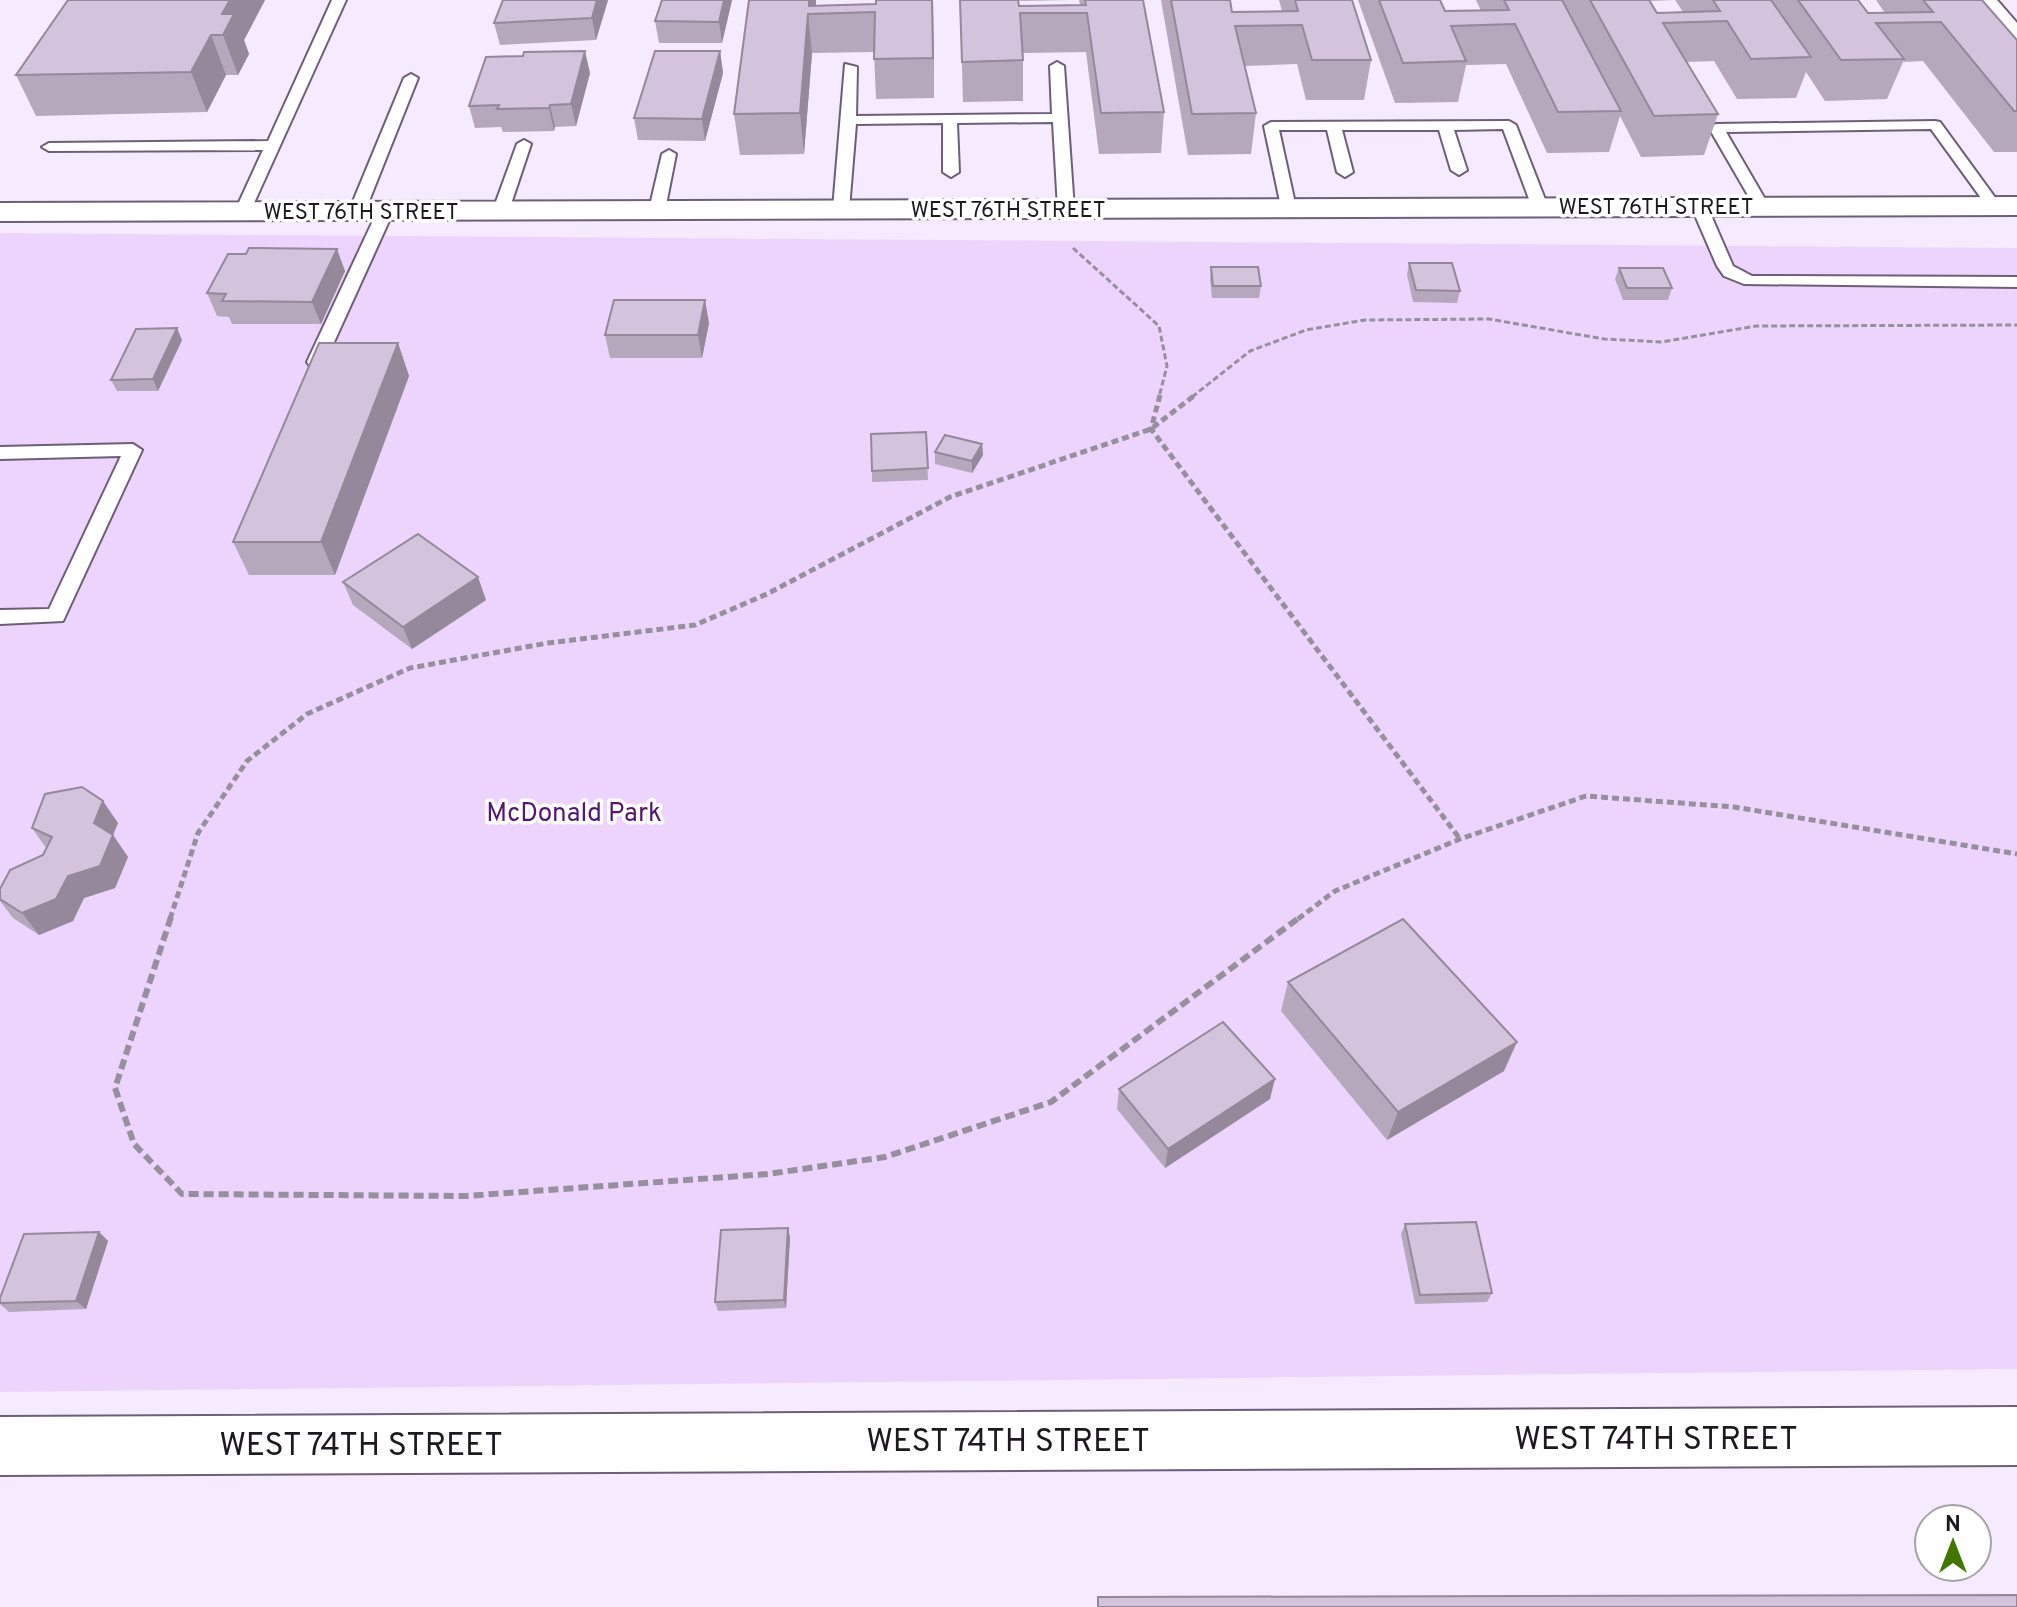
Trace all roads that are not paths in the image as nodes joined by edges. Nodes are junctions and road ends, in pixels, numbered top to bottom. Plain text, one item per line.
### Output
1 (339, 0) edge
2 (1983, 0) edge
3 (2017, 40) edge
4 (1057, 66) dead end
5 (850, 67) dead end
6 (411, 78) dead end
7 (1060, 118) junction
8 (950, 119) junction
9 (849, 120) junction
10 (1333, 125) junction
11 (1445, 125) junction
12 (524, 144) dead end
13 (273, 145) junction
14 (49, 147) dead end
15 (669, 154) dead end
16 (1459, 170) dead end
17 (951, 172) dead end
18 (1345, 172) dead end
19 (1699, 206) junction
20 (1761, 206) junction
21 (2005, 206) edge
22 (1540, 207) junction
23 (1288, 208) junction
24 (841, 209) junction
25 (1066, 209) junction
26 (501, 210) junction
27 (657, 210) junction
28 (243, 211) junction
29 (372, 211) junction
30 (0, 212) edge
31 (2017, 282) edge
32 (316, 362) edge
33 (0, 453) edge
34 (0, 617) edge
35 (2017, 1436) edge
36 (0, 1446) edge

1 - 13 lane
2 - 3 street
4 - 7 lane
5 - 9 lane
6 - 29 lane
7 - 8 lane
7 - 25 lane
8 - 9 lane
8 - 17 lane
9 - 24 lane
10 - 11 lane
10 - 18 lane
10 - 23 lane
11 - 16 lane
11 - 22 lane
12 - 26 lane
13 - 14 lane
13 - 28 lane
15 - 27 lane
19 - 20 street, WEST 76TH STREET
19 - 22 street, WEST 76TH STREET
19 - 31 lane
20 - 21 street, WEST 76TH STREET
20 - 21 lane
22 - 23 street, WEST 76TH STREET
23 - 25 street, WEST 76TH STREET
24 - 25 street, WEST 76TH STREET
24 - 27 street, WEST 76TH STREET
26 - 27 street, WEST 76TH STREET
26 - 29 street, WEST 76TH STREET
28 - 29 street, WEST 76TH STREET
28 - 30 street, WEST 76TH STREET
29 - 32 lane
33 - 34 lane
35 - 36 street, WEST 74TH STREET

